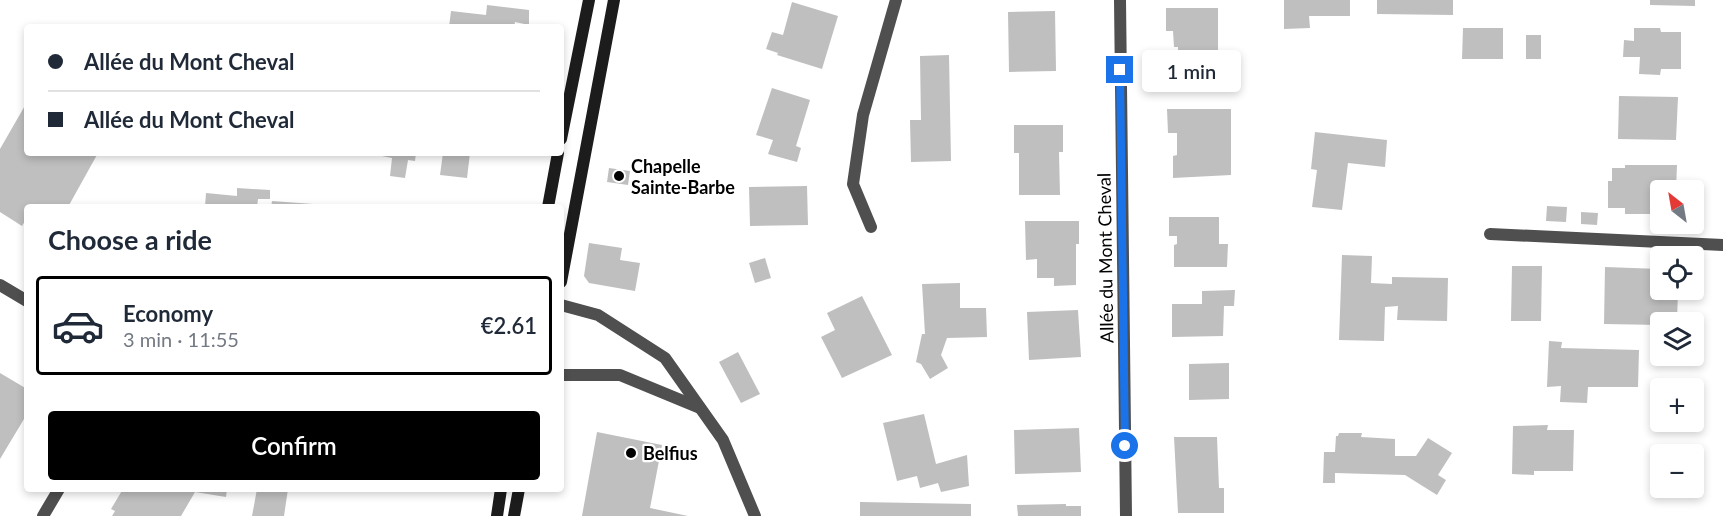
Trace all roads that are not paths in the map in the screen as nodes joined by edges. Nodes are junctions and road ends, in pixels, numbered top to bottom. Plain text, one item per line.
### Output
1 (590, 0) edge
2 (614, 0) edge
3 (896, 0) edge
4 (1120, 0) edge
5 (564, 125) edge
6 (557, 156) edge
7 (549, 204) edge
8 (871, 227) dead end
9 (1490, 234) dead end
10 (1723, 245) edge
11 (564, 266) edge
12 (0, 285) edge
13 (24, 299) edge
14 (564, 306) edge
15 (564, 375) edge
16 (700, 408) junction
17 (57, 492) edge
18 (501, 492) edge
19 (518, 492) edge
20 (43, 516) edge
21 (497, 516) edge
22 (514, 516) edge
23 (755, 516) edge
24 (1126, 516) edge

1 - 5 main road
2 - 11 main road
3 - 8 street
4 - 24 street, Allée du Mont Cheval
6 - 7 main road
9 - 10 street
12 - 13 street
14 - 16 street
15 - 16 street
16 - 23 street
17 - 20 street
18 - 21 main road
19 - 22 main road

